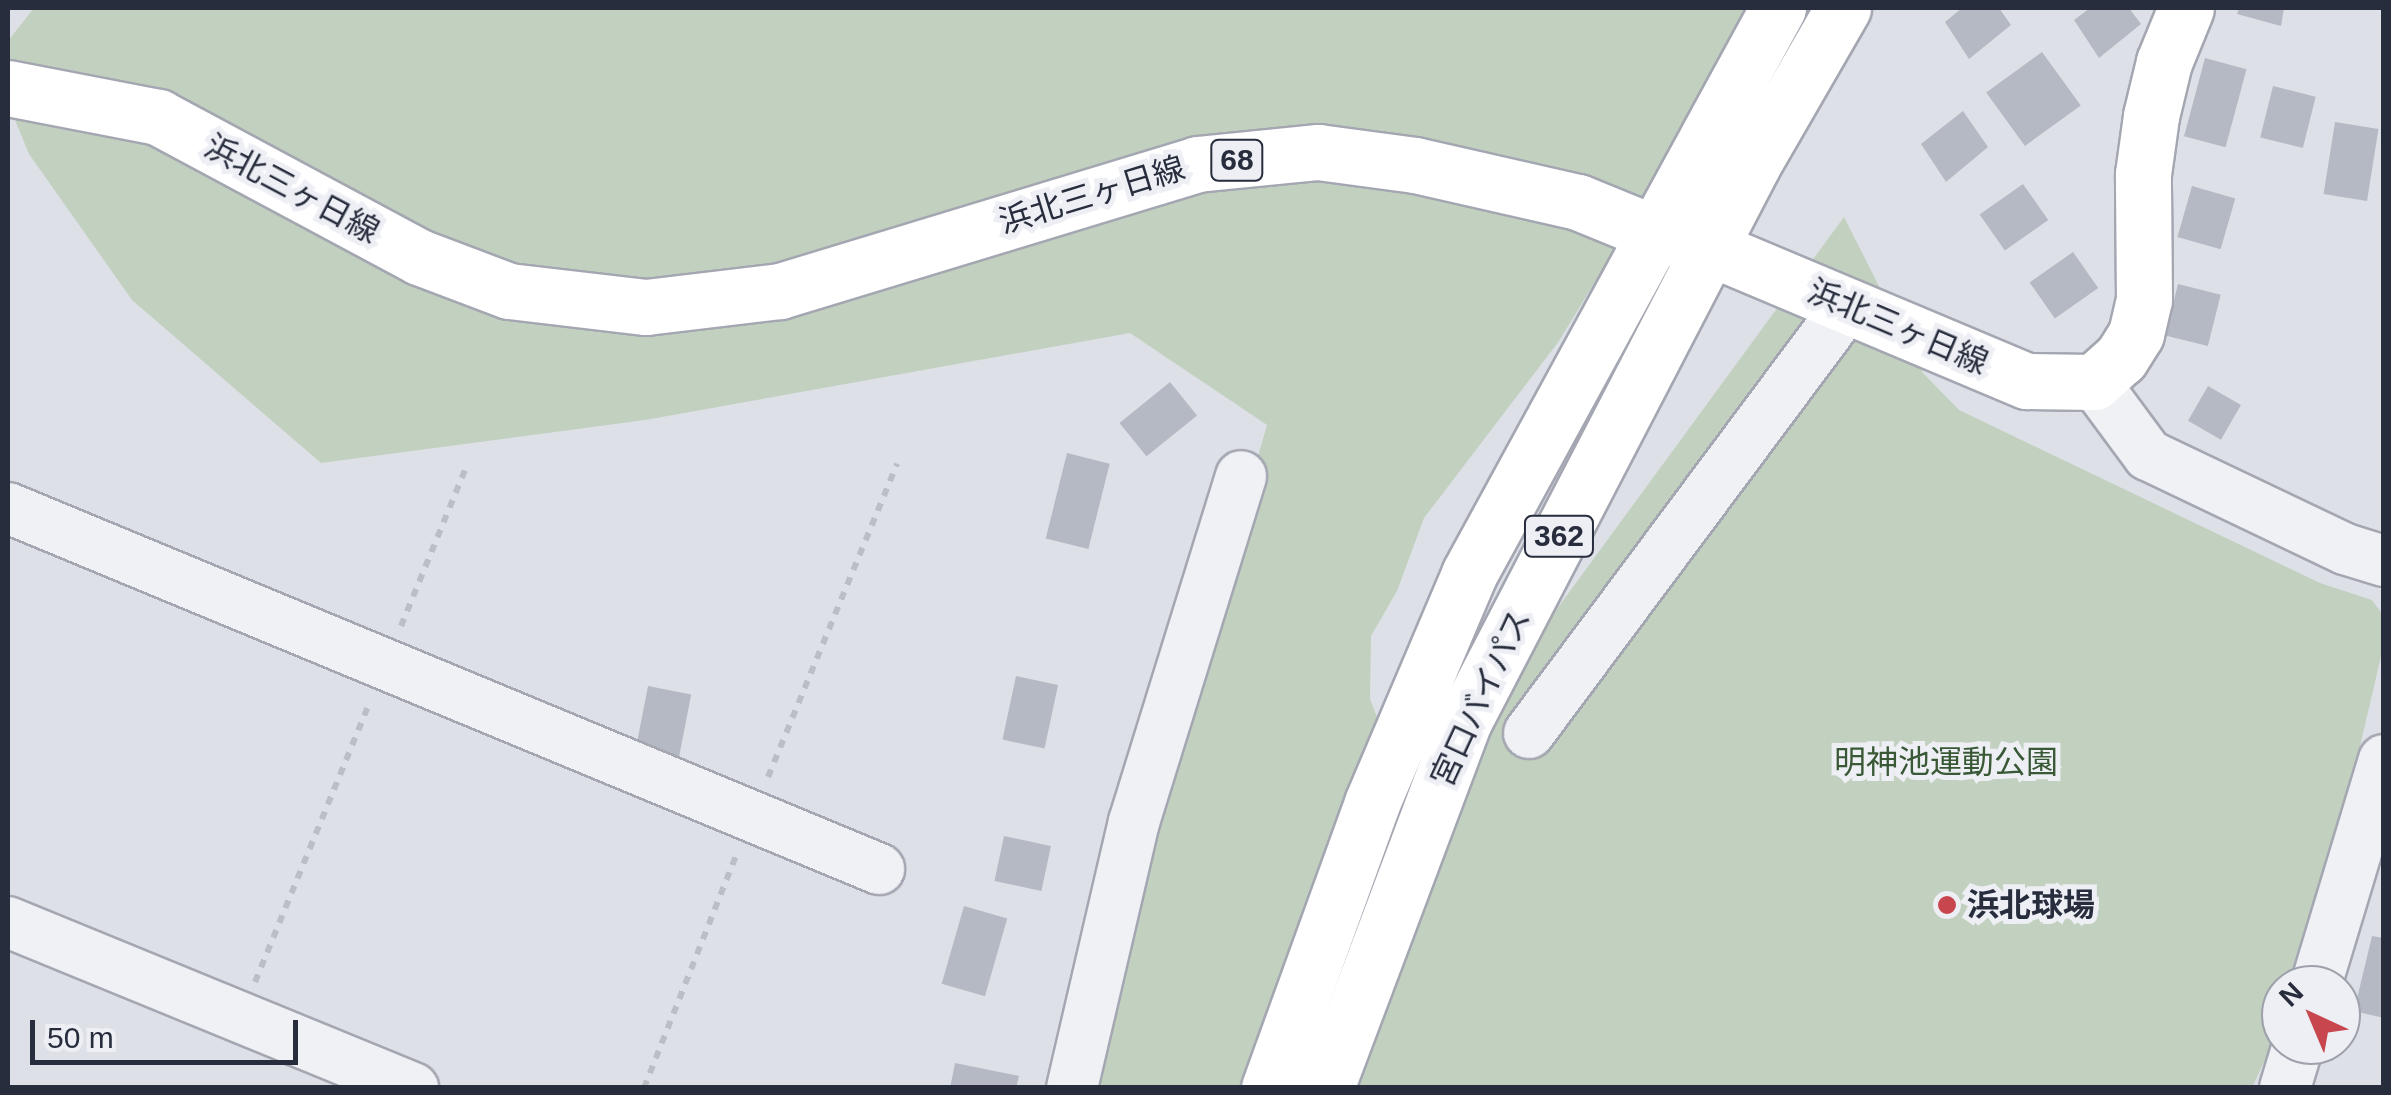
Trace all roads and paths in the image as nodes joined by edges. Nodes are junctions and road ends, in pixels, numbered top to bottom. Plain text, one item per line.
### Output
1 (1778, 8) edge
2 (1844, 8) edge
3 (2186, 8) edge
4 (8, 88) edge
5 (1654, 232) junction
6 (1710, 248) junction
7 (1848, 305) junction
8 (2094, 382) junction
9 (897, 464) dead end
10 (465, 470) dead end
11 (1241, 476) dead end
12 (8, 508) edge
13 (2384, 561) edge
14 (386, 663) junction
15 (1528, 733) dead end
16 (2384, 760) edge
17 (751, 818) junction
18 (879, 868) dead end
19 (8, 922) edge
20 (2322, 965) edge
21 (240, 1017) junction
22 (412, 1088) edge
23 (644, 1088) edge
24 (1072, 1088) edge
25 (1269, 1088) edge
26 (1326, 1088) edge

1 - 5 main road, 宮口バイパス / 362
2 - 6 main road, 宮口バイパス / 362
3 - 8 main road
4 - 5 main road, 浜北三ヶ日線 / 68
5 - 6 main road, 浜北三ヶ日線 / 68
5 - 25 main road, 宮口バイパス / 362
6 - 7 main road, 浜北三ヶ日線 / 68
6 - 26 main road, 宮口バイパス / 362
7 - 8 main road, 浜北三ヶ日線 / 68
7 - 15 street
8 - 13 street
9 - 17 path
10 - 14 path
11 - 24 street
12 - 14 street
14 - 17 street
14 - 21 path
16 - 20 street
17 - 18 street
17 - 23 path
19 - 21 street
21 - 22 street

